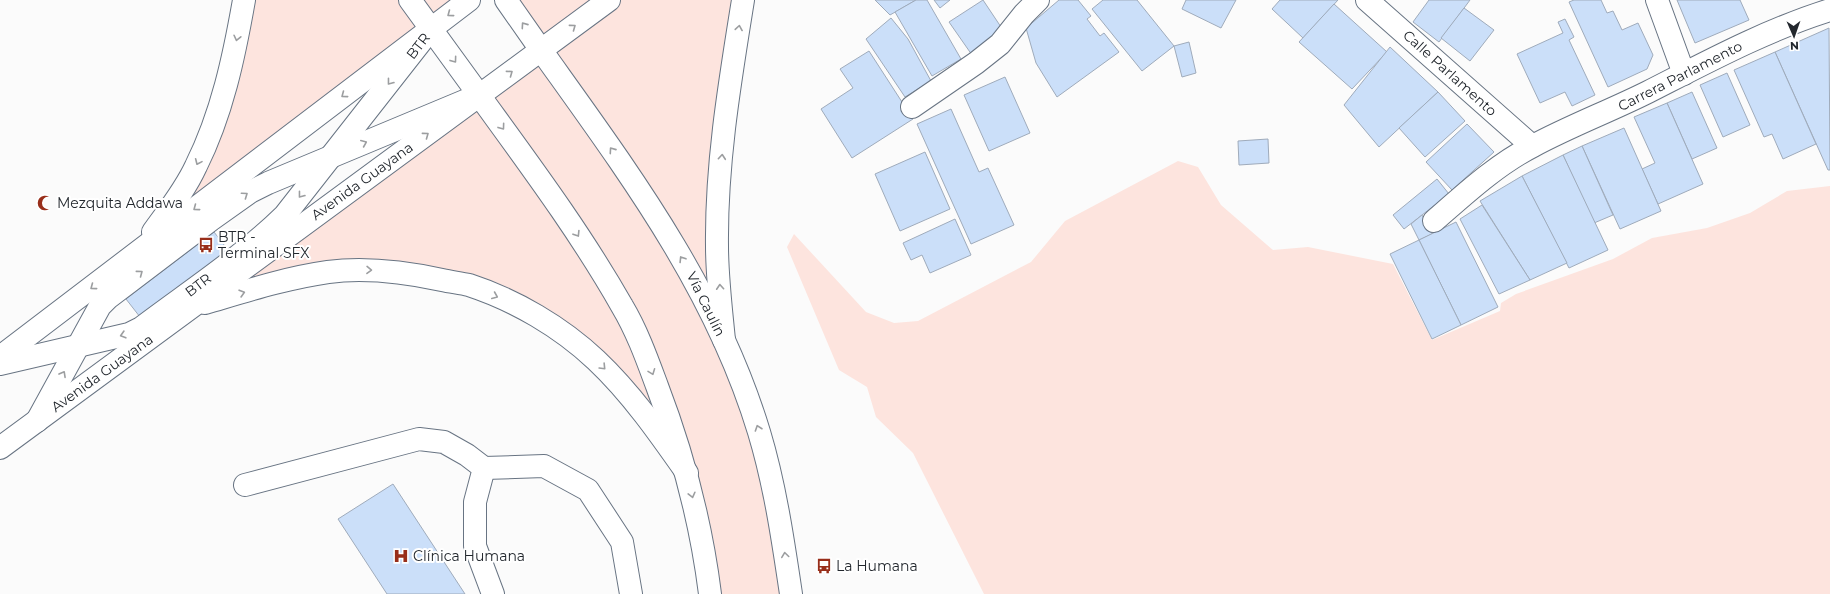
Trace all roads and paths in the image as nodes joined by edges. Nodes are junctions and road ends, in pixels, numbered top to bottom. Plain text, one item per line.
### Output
1 (244, 0) edge
2 (410, 0) edge
3 (469, 0) edge
4 (506, 0) edge
5 (609, 0) edge
6 (743, 0) edge
7 (1038, 0) edge
8 (1367, 0) edge
9 (1657, 0) edge
10 (1830, 10) edge
11 (431, 29) junction
12 (541, 50) junction
13 (1684, 74) junction
14 (479, 95) junction
15 (912, 107) dead end
16 (1532, 146) junction
17 (330, 157) junction
18 (1434, 221) dead end
19 (139, 251) junction
20 (191, 308) junction
21 (724, 340) junction
22 (78, 346) junction
23 (0, 357) edge
24 (0, 364) edge
25 (38, 421) junction
26 (0, 448) edge
27 (484, 468) junction
28 (687, 472) junction
29 (245, 485) dead end
30 (493, 594) edge
31 (631, 594) edge
32 (710, 594) edge
33 (791, 594) edge

1 -> 19 main road
2 - 11 main road
3 -> 11 main road
12 -> 4 main road, Vía Caulín
12 -> 5 main road, Avenida Guayana
21 -> 6 main road
7 - 15 main road
8 - 16 main road, Calle Parlamento
9 - 13 main road
10 - 13 main road, Carrera Parlamento
11 -> 14 main road
11 -> 17 main road, BTR
11 -> 19 main road
14 -> 12 main road, Avenida Guayana
21 -> 12 main road, Vía Caulín
13 - 16 main road, Carrera Parlamento
17 -> 14 main road, BTR
20 -> 14 main road, Avenida Guayana
14 -> 28 main road
16 - 18 main road, Carrera Parlamento
22 -> 17 main road, BTR
17 -> 22 main road, BTR
19 -> 23 main road
20 - 25 main road, Avenida Guayana
20 -> 28 main road
33 -> 21 main road, Vía Caulín
22 - 24 main road, BTR
25 -> 22 main road, BTR
25 - 26 main road, Avenida Guayana
27 - 29 main road
27 - 30 main road
27 - 31 main road
28 -> 32 main road

